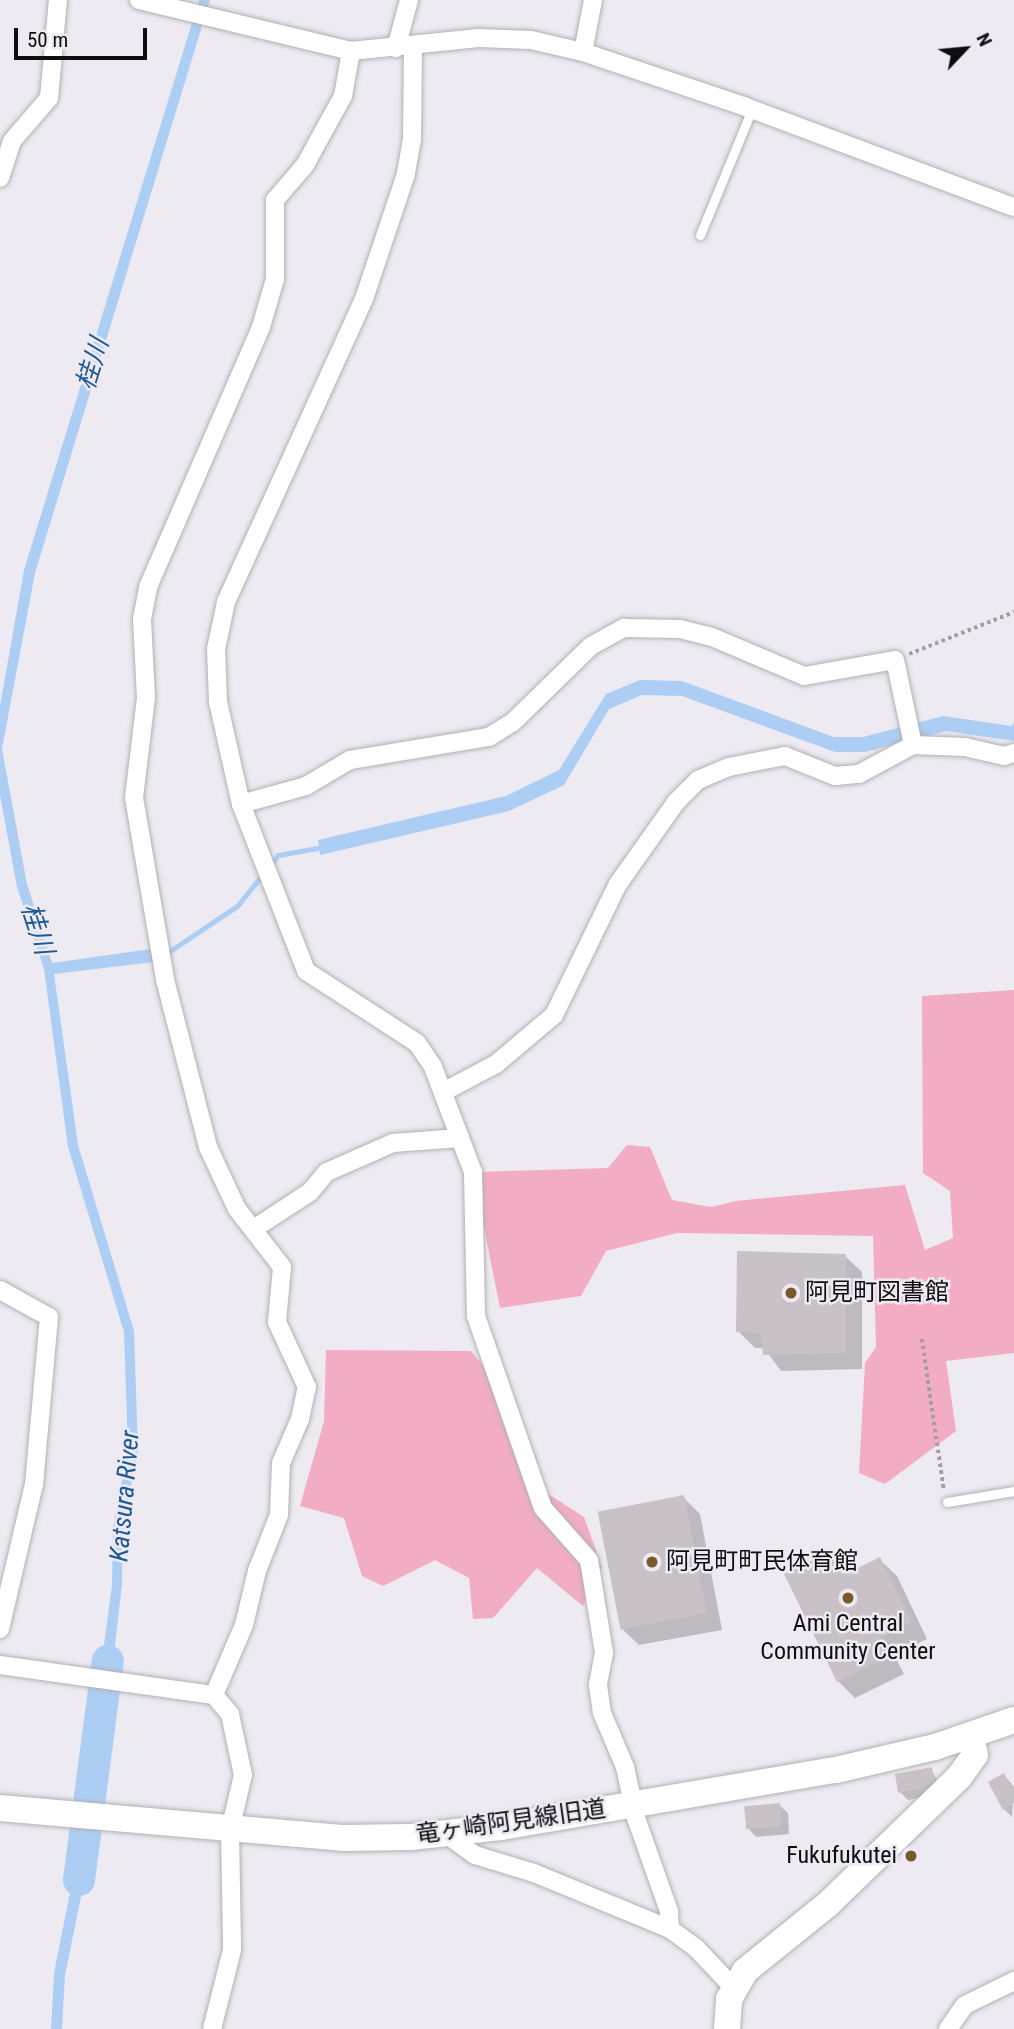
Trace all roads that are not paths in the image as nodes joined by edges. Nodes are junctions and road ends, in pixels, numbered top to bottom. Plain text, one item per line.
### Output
1 (58, 0) edge
2 (139, 0) edge
3 (409, 0) edge
4 (593, 0) edge
5 (404, 47) junction
6 (351, 51) junction
7 (583, 52) junction
8 (752, 109) junction
9 (0, 178) edge
10 (1014, 207) edge
11 (700, 235) dead end
12 (913, 745) junction
13 (1014, 753) edge
14 (241, 804) junction
15 (443, 1093) junction
16 (460, 1138) junction
17 (256, 1228) junction
18 (0, 1290) edge
19 (1014, 1491) edge
20 (947, 1502) road end
21 (0, 1629) edge
22 (0, 1665) edge
23 (214, 1695) junction
24 (1014, 1720) edge
25 (971, 1737) junction
26 (632, 1805) junction
27 (0, 1808) edge
28 (230, 1830) junction
29 (446, 1834) junction
30 (670, 1929) junction
31 (1014, 1981) edge
32 (733, 1987) junction
33 (212, 2029) edge
34 (727, 2029) edge
35 (948, 2029) edge

1 - 9 street
2 - 6 street
3 - 5 street
4 - 7 street
5 - 6 street
5 - 7 street
5 - 14 street
6 - 17 street
7 - 8 street
8 - 10 street
8 - 11 lane
12 - 13 street
12 - 14 street
12 - 15 street
14 - 15 street
15 - 16 street
16 - 17 street
16 - 26 street
17 - 23 street
18 - 21 street
19 - 20 lane
22 - 23 street
23 - 28 street
24 - 25 street, 竜ヶ崎阿見線旧道
25 - 26 street, 竜ヶ崎阿見線旧道
25 - 32 street
26 - 29 street, 竜ヶ崎阿見線旧道
26 - 30 street
27 - 28 street, 竜ヶ崎阿見線旧道
28 - 29 street, 竜ヶ崎阿見線旧道
28 - 33 street
29 - 30 street
30 - 32 street
31 - 35 street
32 - 34 street

